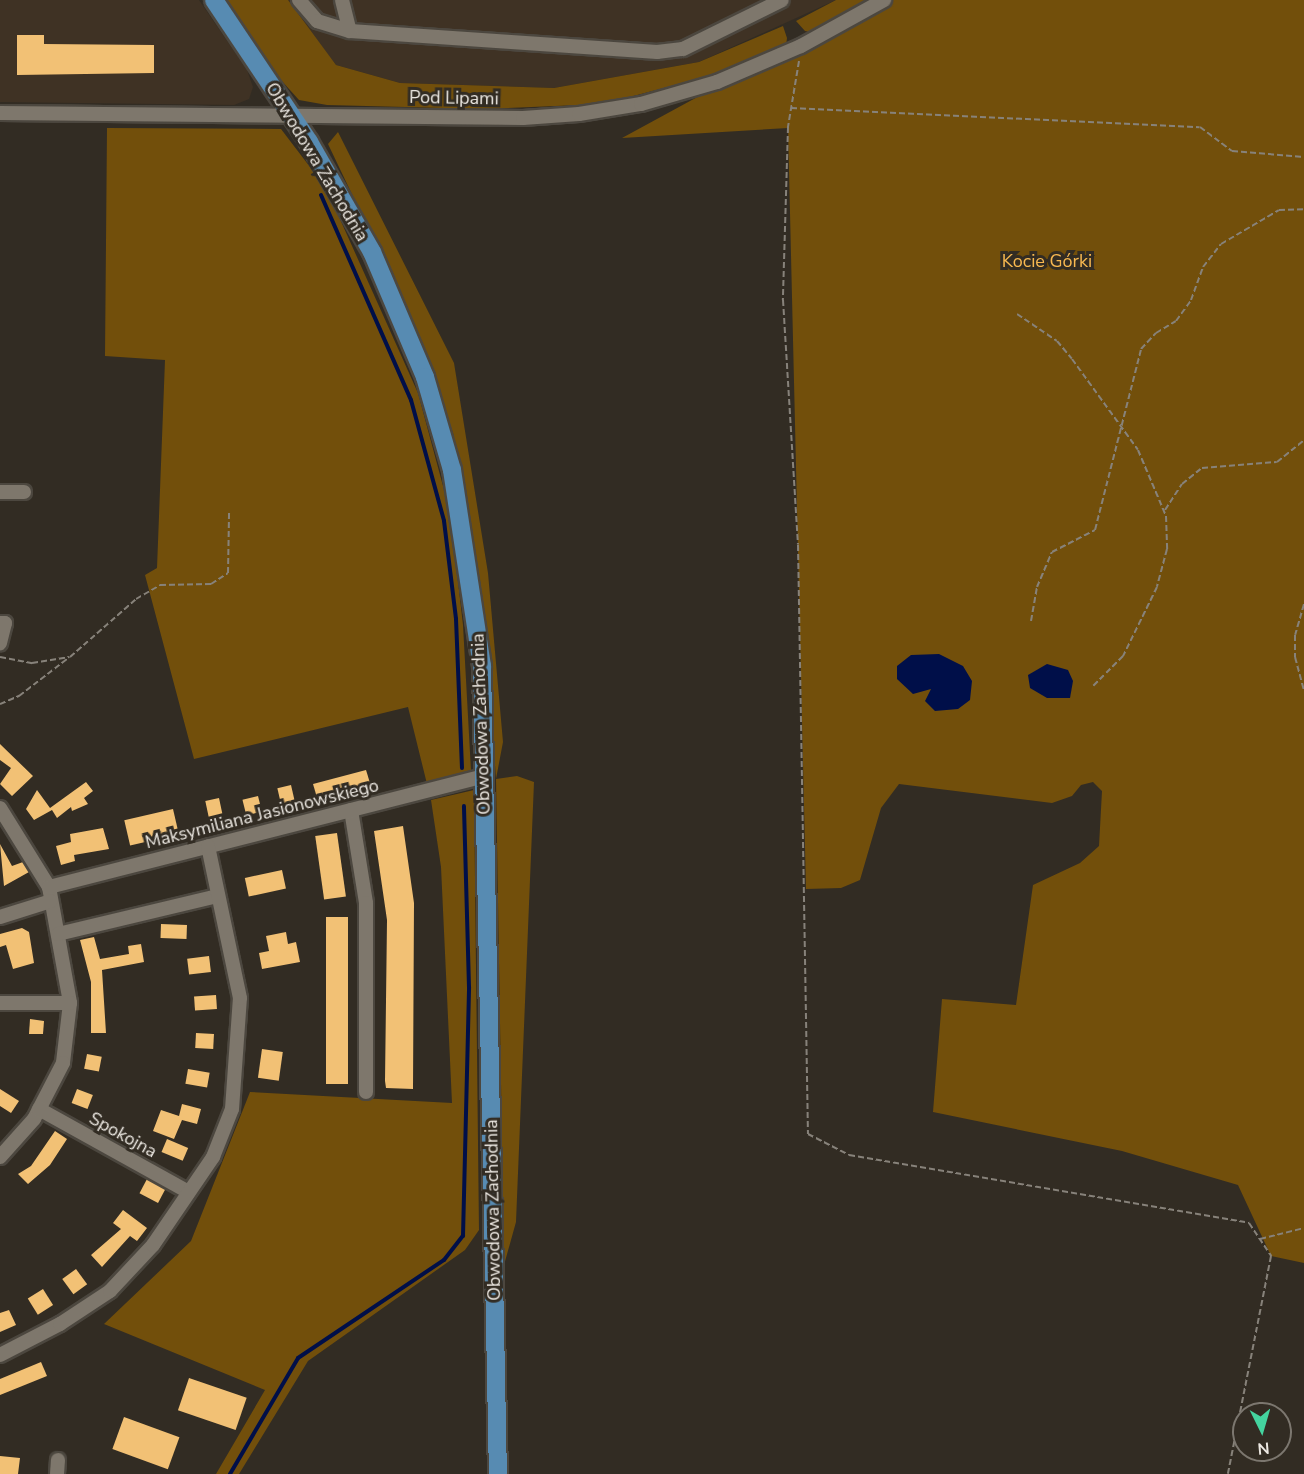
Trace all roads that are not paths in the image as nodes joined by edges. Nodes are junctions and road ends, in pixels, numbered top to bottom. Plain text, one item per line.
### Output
1 (214, 0) edge
2 (298, 0) edge
3 (342, 0) edge
4 (782, 0) edge
5 (884, 0) edge
6 (350, 31) junction
7 (0, 113) edge
8 (291, 114) junction
9 (0, 492) edge
10 (24, 492) dead end
11 (3, 623) edge
12 (0, 643) edge
13 (484, 776) junction
14 (0, 808) edge
15 (351, 810) junction
16 (208, 846) junction
17 (49, 887) junction
18 (218, 896) junction
19 (51, 902) junction
20 (0, 917) edge
21 (58, 934) junction
22 (0, 1003) edge
23 (70, 1003) junction
24 (366, 1092) dead end
25 (39, 1109) junction
26 (0, 1157) edge
27 (189, 1192) junction
28 (0, 1355) edge
29 (498, 1474) edge

1 - 8 main road, Obwodowa Zachodnia
2 - 6 street
3 - 6 street
4 - 6 street
5 - 8 street, Pod Lipami
7 - 8 street, Pod Lipami
8 - 13 main road, Obwodowa Zachodnia
9 - 10 street
11 - 12 street
13 - 15 street, Maksymiliana Jasionowskiego
13 - 29 main road, Obwodowa Zachodnia
14 - 17 street
15 - 16 street, Maksymiliana Jasionowskiego
15 - 24 street
16 - 17 street, Maksymiliana Jasionowskiego
16 - 18 street
17 - 19 street
18 - 21 street
18 - 27 street
19 - 20 street
19 - 21 street
21 - 23 street
22 - 23 street
23 - 25 street
25 - 26 street
25 - 27 street, Spokojna
27 - 28 street

